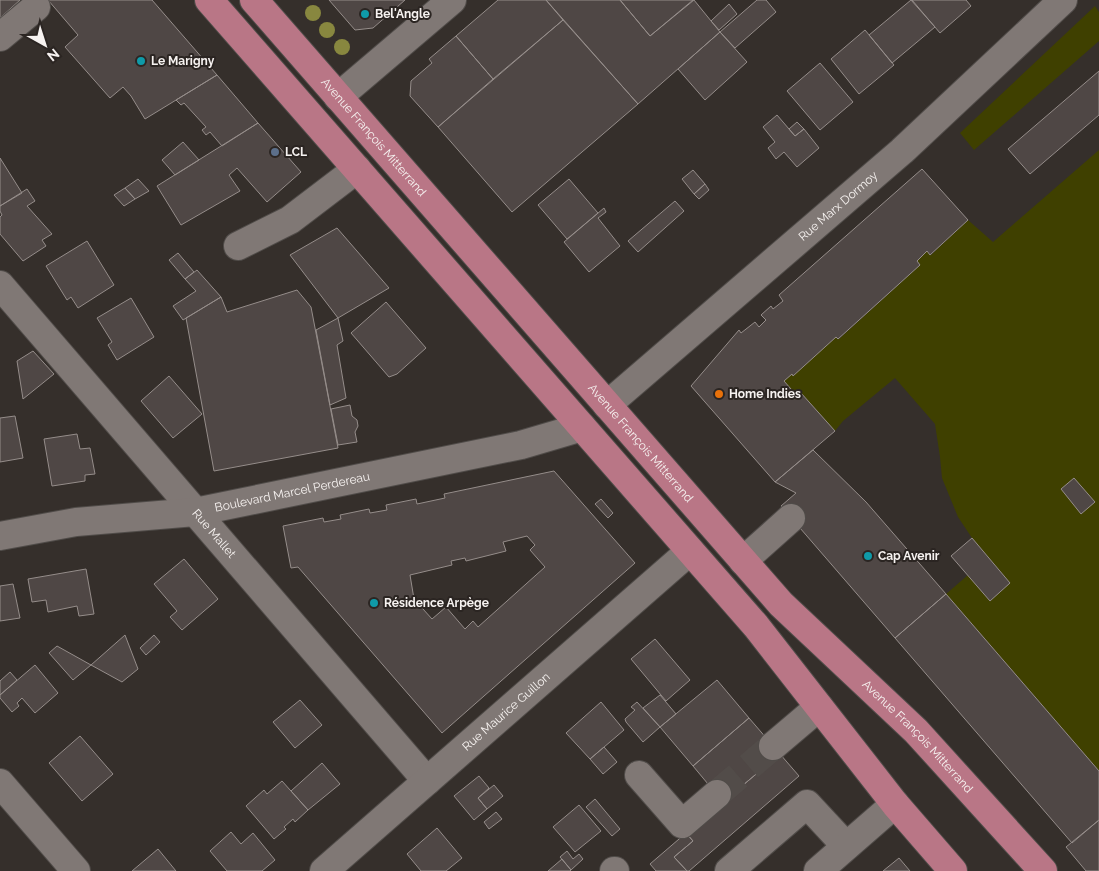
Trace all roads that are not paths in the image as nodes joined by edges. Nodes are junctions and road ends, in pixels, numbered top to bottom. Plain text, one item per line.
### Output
1 (209, 0) edge
2 (254, 0) edge
3 (452, 0) edge
4 (1063, 0) edge
5 (36, 7) dead end
6 (0, 37) edge
7 (338, 97) junction
8 (356, 169) junction
9 (238, 246) dead end
10 (0, 285) edge
11 (608, 405) junction
12 (582, 427) junction
13 (196, 512) junction
14 (791, 518) dead end
15 (0, 536) edge
16 (690, 551) junction
17 (743, 561) junction
18 (819, 707) junction
19 (773, 746) tunnel mouth
20 (640, 775) dead end
21 (427, 781) junction
22 (0, 783) edge
23 (717, 794) tunnel mouth
24 (895, 804) junction
25 (846, 846) junction
26 (76, 871) edge
27 (324, 871) edge
28 (729, 871) edge
29 (818, 871) edge
30 (953, 871) edge
31 (1042, 871) edge

1 - 8 main road
2 - 7 main road, Avenue François Mitterrand
3 - 7 street
4 - 11 street, Rue Marx Dormoy
5 - 6 street
7 - 11 main road, Avenue François Mitterrand
8 - 9 street
8 - 12 main road
10 - 13 street, Rue Mallet
11 - 17 main road, Avenue François Mitterrand
12 - 13 street, Boulevard Marcel Perdereau
12 - 16 main road
13 - 15 street, Boulevard Marcel Perdereau
13 - 21 street, Rue Mallet
14 - 17 street
16 - 18 main road
16 - 21 street, Rue Maurice Guillon
17 - 31 main road, Avenue François Mitterrand
18 - 19 street
18 - 24 main road
20 - 23 street
21 - 27 street, Rue Maurice Guillon
22 - 26 street
24 - 25 street
24 - 30 main road
25 - 28 street
25 - 29 street

